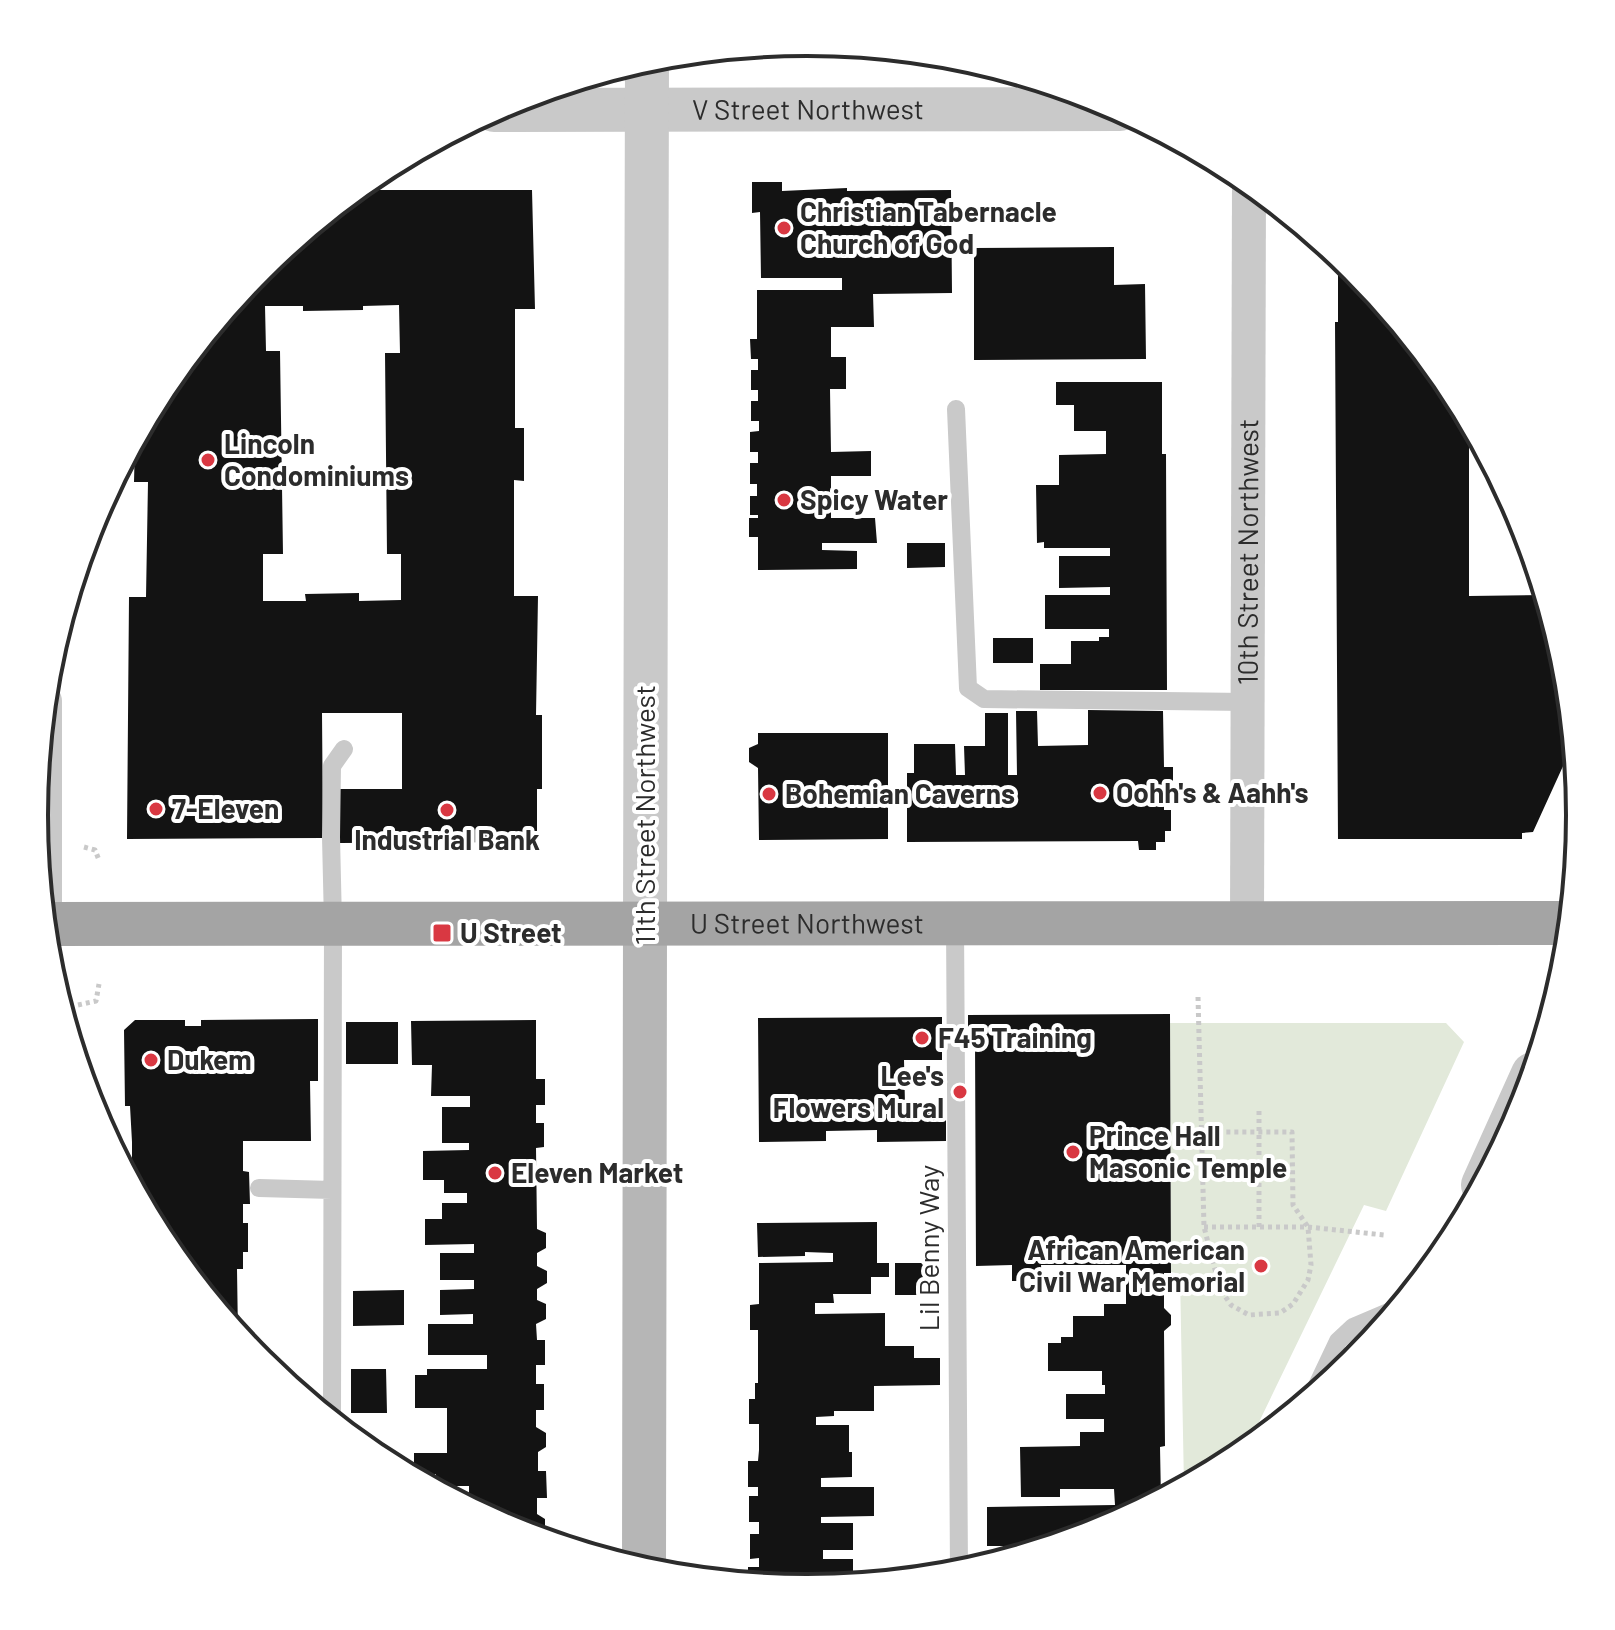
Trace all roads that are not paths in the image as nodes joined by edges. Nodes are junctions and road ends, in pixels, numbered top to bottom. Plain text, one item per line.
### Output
1 (647, 73) edge
2 (647, 109) junction
3 (1087, 109) edge
4 (526, 110) edge
5 (1249, 197) edge
6 (956, 409) dead end
7 (1247, 702) junction
8 (344, 749) dead end
9 (333, 923) junction
10 (955, 923) junction
11 (1559, 923) edge
12 (56, 924) edge
13 (645, 924) junction
14 (1247, 924) junction
15 (259, 1188) dead end
16 (332, 1190) junction
17 (1379, 1316) edge
18 (1353, 1327) junction
19 (1363, 1332) edge
20 (1323, 1372) edge
21 (332, 1407) edge
22 (644, 1557) edge
23 (959, 1559) edge

1 - 2 street, 11th Street Northwest
2 - 3 street, V Street Northwest
2 - 4 street, V Street Northwest
2 - 13 street, 11th Street Northwest
5 - 7 street, 10th Street Northwest
6 - 7 lane
7 - 14 street, 10th Street Northwest
8 - 9 lane
9 - 12 main road, U Street Northwest
9 - 13 main road, U Street Northwest
9 - 16 lane
10 - 13 main road, U Street Northwest
10 - 14 main road, U Street Northwest
10 - 23 lane, Lil Benny Way
11 - 14 main road, U Street Northwest
13 - 22 main road, 11th Street Northwest
15 - 16 lane
16 - 21 lane
17 - 18 lane
18 - 19 lane
18 - 20 lane

